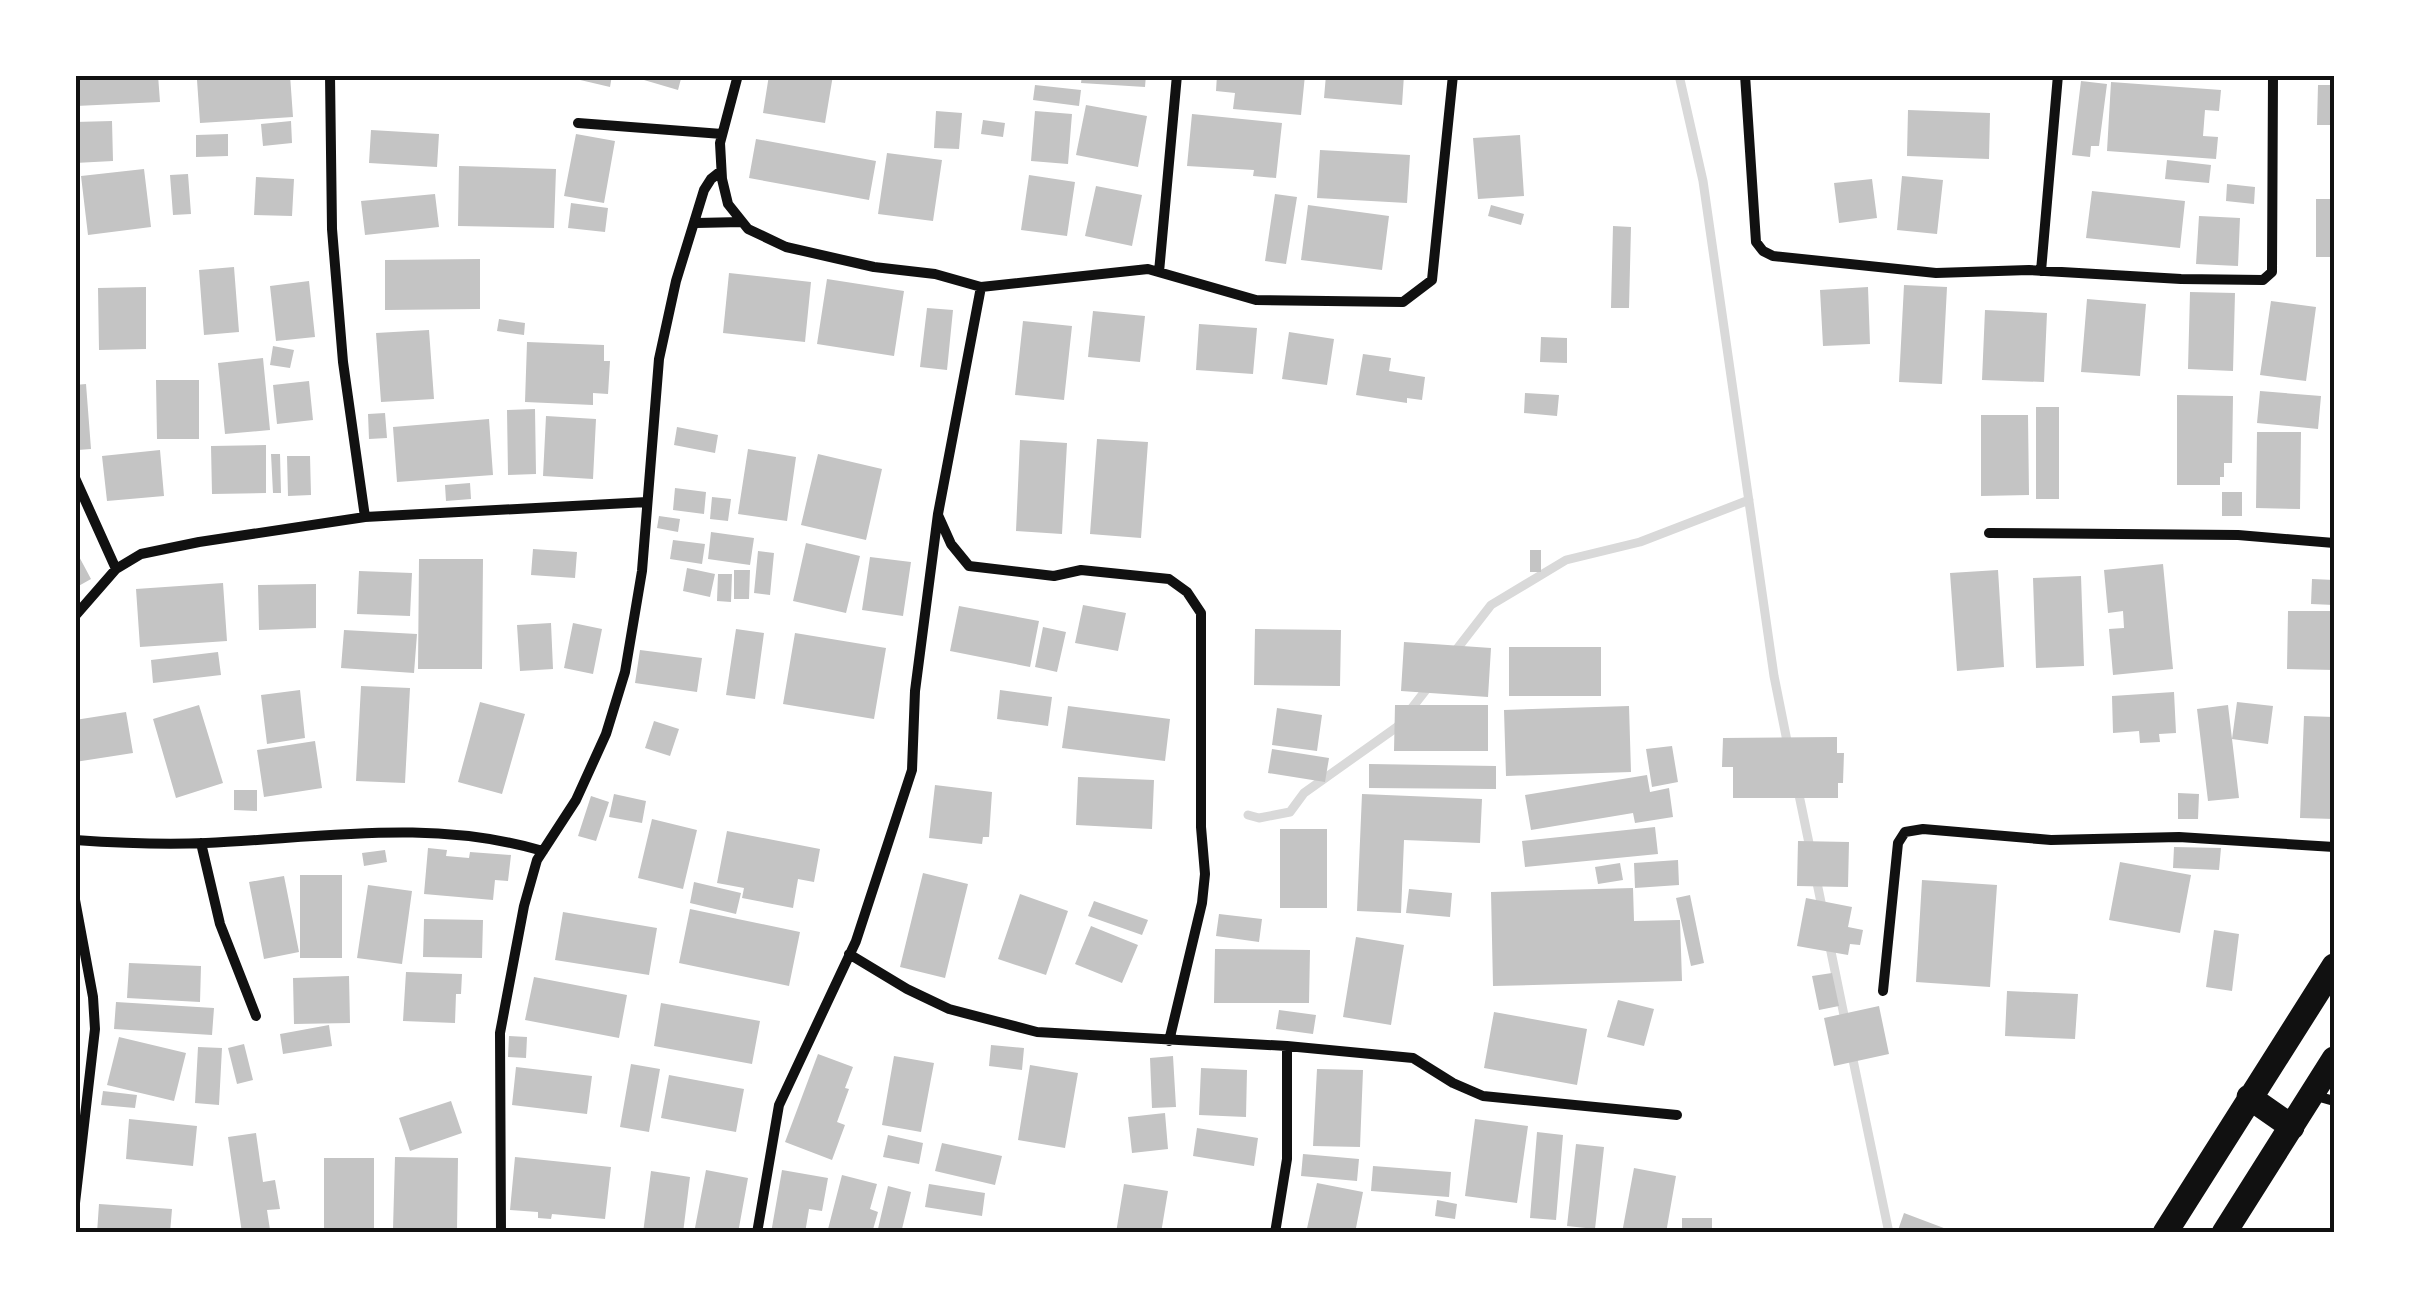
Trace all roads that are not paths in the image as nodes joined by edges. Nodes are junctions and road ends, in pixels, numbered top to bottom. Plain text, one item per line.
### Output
1 (330, 75) edge
2 (738, 75) edge
3 (1177, 75) edge
4 (1452, 75) edge
5 (1745, 75) edge
6 (2058, 75) edge
7 (2273, 75) edge
8 (578, 123) dead end
9 (722, 134) junction
10 (722, 170) junction
11 (742, 222) junction
12 (696, 223) junction
13 (2042, 271) junction
14 (1159, 272) junction
15 (981, 287) junction
16 (75, 478) edge
17 (647, 502) junction
18 (938, 514) junction
19 (366, 517) junction
20 (1990, 533) dead end
21 (2334, 543) edge
22 (116, 569) junction
23 (75, 616) edge
24 (75, 840) edge
25 (201, 843) junction
26 (2334, 847) edge
27 (542, 851) junction
28 (75, 900) edge
29 (849, 954) junction
30 (2334, 966) edge
31 (1883, 991) dead end
32 (256, 1016) dead end
33 (1170, 1041) junction
34 (1287, 1046) junction
35 (2334, 1059) edge
36 (2249, 1097) junction
37 (2323, 1098) edge
38 (1676, 1114) dead end
39 (2292, 1127) junction
40 (75, 1204) edge
41 (501, 1233) edge
42 (758, 1233) edge
43 (1275, 1233) edge
44 (2165, 1233) edge
45 (2224, 1233) edge

1 - 19 street
2 - 9 street
3 - 14 street
4 - 14 street
5 - 13 street
6 - 13 street
7 - 13 street
8 - 9 street
9 - 10 street
10 - 11 street
10 - 12 street
11 - 12 street
11 - 15 street
12 - 17 street
14 - 15 street
15 - 18 street
16 - 22 street
17 - 19 street
17 - 27 street
18 - 29 street
18 - 33 street
19 - 22 street
20 - 21 street
22 - 23 street
24 - 25 street
25 - 27 street
25 - 32 street
26 - 31 street
27 - 41 street
28 - 40 street
29 - 33 street
29 - 42 street
30 - 36 main road
33 - 34 street
34 - 38 street
34 - 43 street
35 - 37 main road
36 - 39 main road
36 - 44 main road
37 - 39 main road
39 - 45 main road

